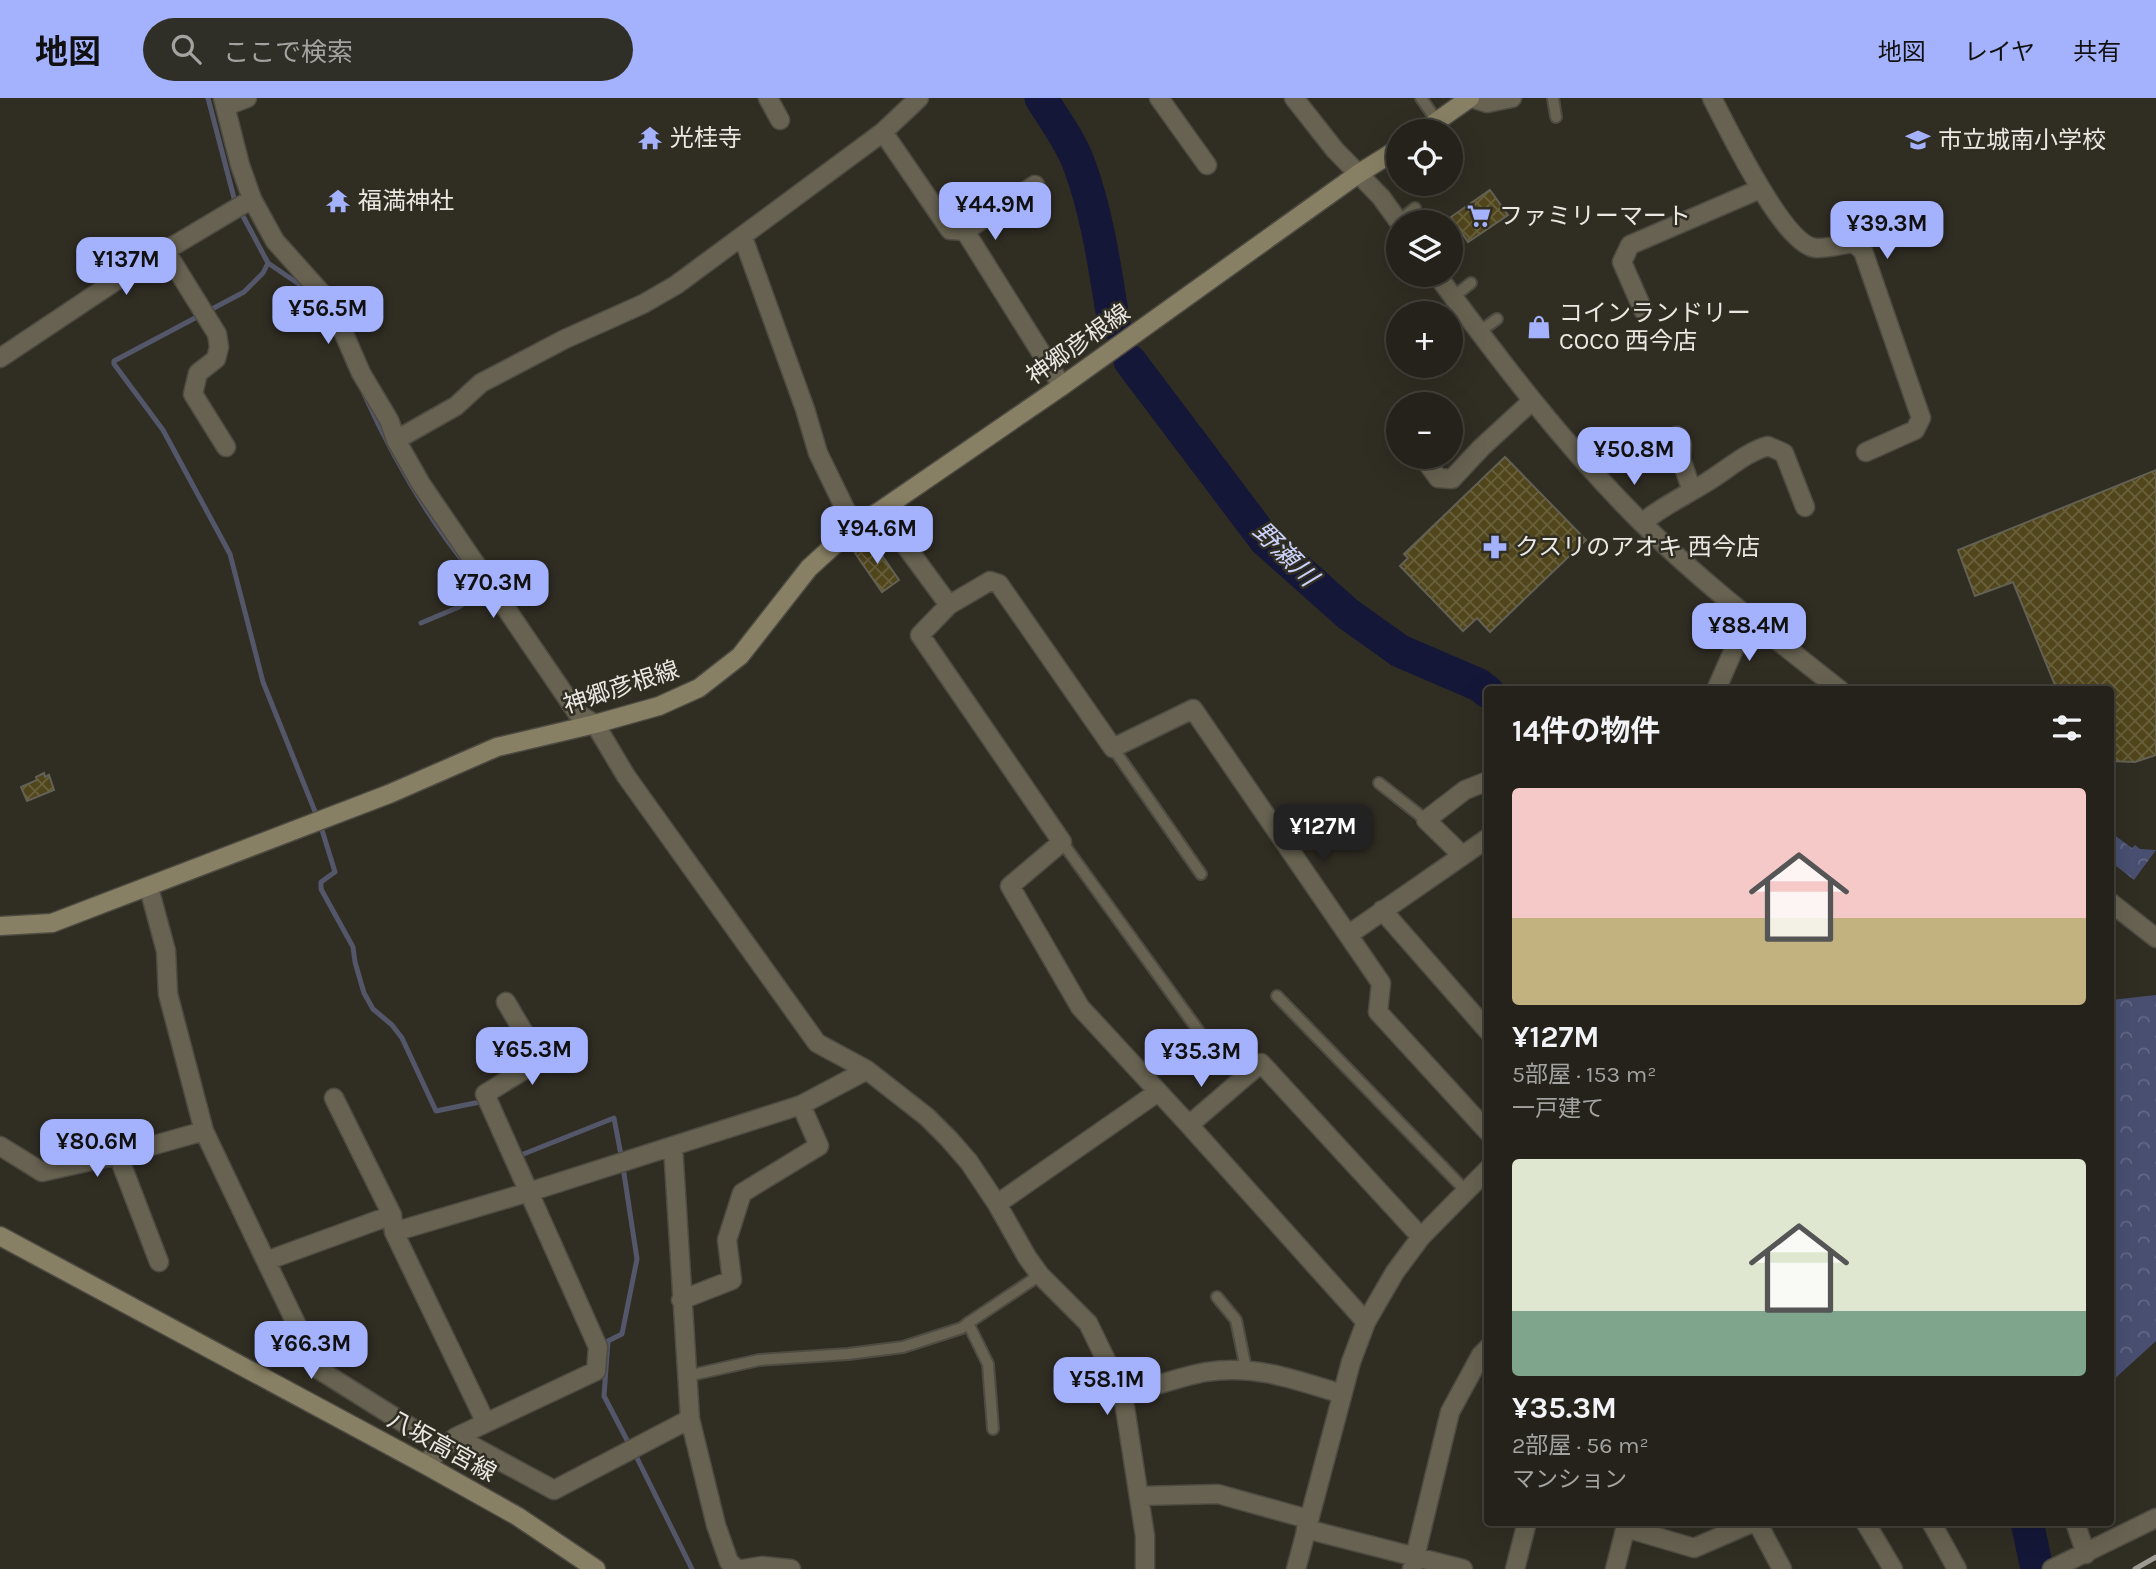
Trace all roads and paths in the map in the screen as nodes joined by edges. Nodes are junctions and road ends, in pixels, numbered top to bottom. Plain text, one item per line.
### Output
1 (247, 98) edge
2 (768, 98) edge
3 (919, 98) edge
4 (1159, 98) edge
5 (1294, 98) edge
6 (1421, 98) edge
7 (1470, 98) edge
8 (1512, 98) edge
9 (1553, 98) edge
10 (1712, 98) edge
11 (225, 102) edge
12 (1556, 117) dead end
13 (1428, 119) edge
14 (1443, 119) edge
15 (780, 120) dead end
16 (883, 132) junction
17 (1386, 156) edge
18 (1207, 165) dead end
19 (1358, 174) junction
20 (1035, 185) dead end
21 (1760, 189) junction
22 (244, 204) junction
23 (1415, 208) dead end
24 (1390, 210) edge
25 (1413, 210) edge
26 (965, 231) junction
27 (740, 238) junction
28 (165, 250) junction
29 (1471, 283) dead end
30 (1446, 287) edge
31 (1453, 297) junction
32 (1643, 310) dead end
33 (1497, 319) dead end
34 (1479, 332) junction
35 (0, 358) edge
36 (1062, 386) junction
37 (1532, 401) junction
38 (1678, 436) dead end
39 (396, 440) junction
40 (226, 447) dead end
41 (1866, 452) dead end
42 (1463, 466) edge
43 (1432, 469) edge
44 (1460, 469) edge
45 (1692, 491) junction
46 (1805, 508) dead end
47 (880, 511) junction
48 (1642, 523) junction
49 (854, 527) junction
50 (949, 605) junction
51 (1752, 619) junction
52 (1718, 686) edge
53 (1835, 686) edge
54 (595, 724) junction
55 (1113, 748) junction
56 (1378, 783) dead end
57 (1484, 783) edge
58 (1426, 820) junction
59 (1484, 841) edge
60 (1062, 842) junction
61 (1462, 855) junction
62 (1200, 874) dead end
63 (149, 888) junction
64 (2114, 905) edge
65 (1382, 910) junction
66 (0, 926) edge
67 (1348, 934) junction
68 (2156, 938) edge
69 (1277, 996) dead end
70 (506, 1002) dead end
71 (1484, 1026) edge
72 (1206, 1041) dead end
73 (867, 1070) junction
74 (1158, 1092) junction
75 (334, 1098) dead end
76 (801, 1105) junction
77 (1189, 1125) junction
78 (1484, 1128) edge
79 (204, 1131) junction
80 (0, 1146) edge
81 (673, 1146) junction
82 (118, 1155) junction
83 (1484, 1173) edge
84 (1465, 1191) junction
85 (528, 1192) junction
86 (997, 1204) junction
87 (393, 1223) junction
88 (0, 1236) edge
89 (1421, 1237) junction
90 (266, 1261) junction
91 (159, 1262) dead end
92 (1040, 1275) junction
93 (1217, 1297) dead end
94 (681, 1300) junction
95 (1366, 1322) junction
96 (968, 1323) junction
97 (1484, 1352) edge
98 (1246, 1369) junction
99 (687, 1376) junction
100 (1342, 1394) junction
101 (1123, 1395) junction
102 (690, 1419) junction
103 (486, 1423) junction
104 (993, 1429) dead end
105 (423, 1435) dead end
106 (456, 1437) junction
107 (424, 1464) junction
108 (1140, 1496) junction
109 (2156, 1518) edge
110 (1307, 1524) junction
111 (1526, 1526) edge
112 (1627, 1526) edge
113 (1630, 1526) edge
114 (1746, 1526) edge
115 (1758, 1526) edge
116 (1867, 1526) edge
117 (1933, 1526) edge
118 (2076, 1526) edge
119 (2085, 1553) junction
120 (1414, 1563) edge
121 (596, 1569) edge
122 (737, 1569) edge
123 (743, 1569) edge
124 (791, 1569) edge
125 (1145, 1569) edge
126 (1296, 1569) edge
127 (1463, 1569) edge
128 (1514, 1569) edge
129 (1615, 1569) edge
130 (1782, 1569) edge
131 (1893, 1569) edge
132 (1957, 1569) edge
133 (2052, 1569) edge

1 - 11 street
2 - 15 street
3 - 16 street
4 - 18 street
5 - 19 street
6 - 13 lane
7 - 8 street
7 - 14 main road
9 - 12 lane
10 - 21 street
11 - 22 street
16 - 26 street
16 - 27 street
17 - 19 main road, 神郷彦根線
19 - 24 street
19 - 36 main road, 神郷彦根線
20 - 26 street
21 - 32 street
21 - 41 street
22 - 28 street
22 - 39 street
23 - 25 lane
26 - 36 street
27 - 39 street
27 - 49 street
28 - 35 street
28 - 40 street
29 - 31 lane
30 - 31 street
31 - 34 street
33 - 34 lane
34 - 37 street
36 - 47 main road, 神郷彦根線
37 - 42 street
37 - 48 street
38 - 45 street
39 - 54 street
43 - 44 street
45 - 46 street
45 - 48 street
47 - 49 main road, 神郷彦根線
47 - 50 street
48 - 51 street
49 - 54 main road, 神郷彦根線
50 - 55 street
50 - 60 street
51 - 52 street
51 - 53 street
54 - 63 main road, 神郷彦根線
54 - 73 street
55 - 62 lane
55 - 67 street
56 - 58 lane
57 - 58 street
58 - 61 street
59 - 61 street
60 - 72 lane
60 - 74 street
61 - 65 street
63 - 66 main road, 神郷彦根線
63 - 79 street
64 - 68 street
65 - 67 street
65 - 71 street
67 - 78 street
69 - 84 lane
70 - 85 street
73 - 76 street
73 - 86 street
74 - 77 street
74 - 86 street
75 - 87 street
76 - 81 street
76 - 94 street
77 - 89 street
77 - 95 street
79 - 82 street
79 - 90 street
80 - 82 street
81 - 85 street
81 - 94 street
82 - 91 street
83 - 84 street
84 - 89 street
85 - 87 street
85 - 103 street
86 - 92 street
87 - 90 street
87 - 103 street
88 - 107 main road, 八坂高宮線
89 - 95 street
90 - 105 street
92 - 96 lane
92 - 101 street
93 - 98 lane
94 - 99 street
95 - 100 street
96 - 99 lane
96 - 104 lane
97 - 120 street
98 - 100 street
98 - 101 street
99 - 102 street
100 - 110 street
101 - 108 street
102 - 106 street
102 - 122 street
103 - 106 street
106 - 107 street
107 - 121 main road, 八坂高宮線
108 - 110 street
108 - 125 street
109 - 119 street
110 - 120 street
110 - 126 street
111 - 128 street
112 - 129 street
113 - 114 street
115 - 130 street
116 - 131 street
117 - 132 street
118 - 119 street
119 - 133 street
120 - 127 street
123 - 124 street

